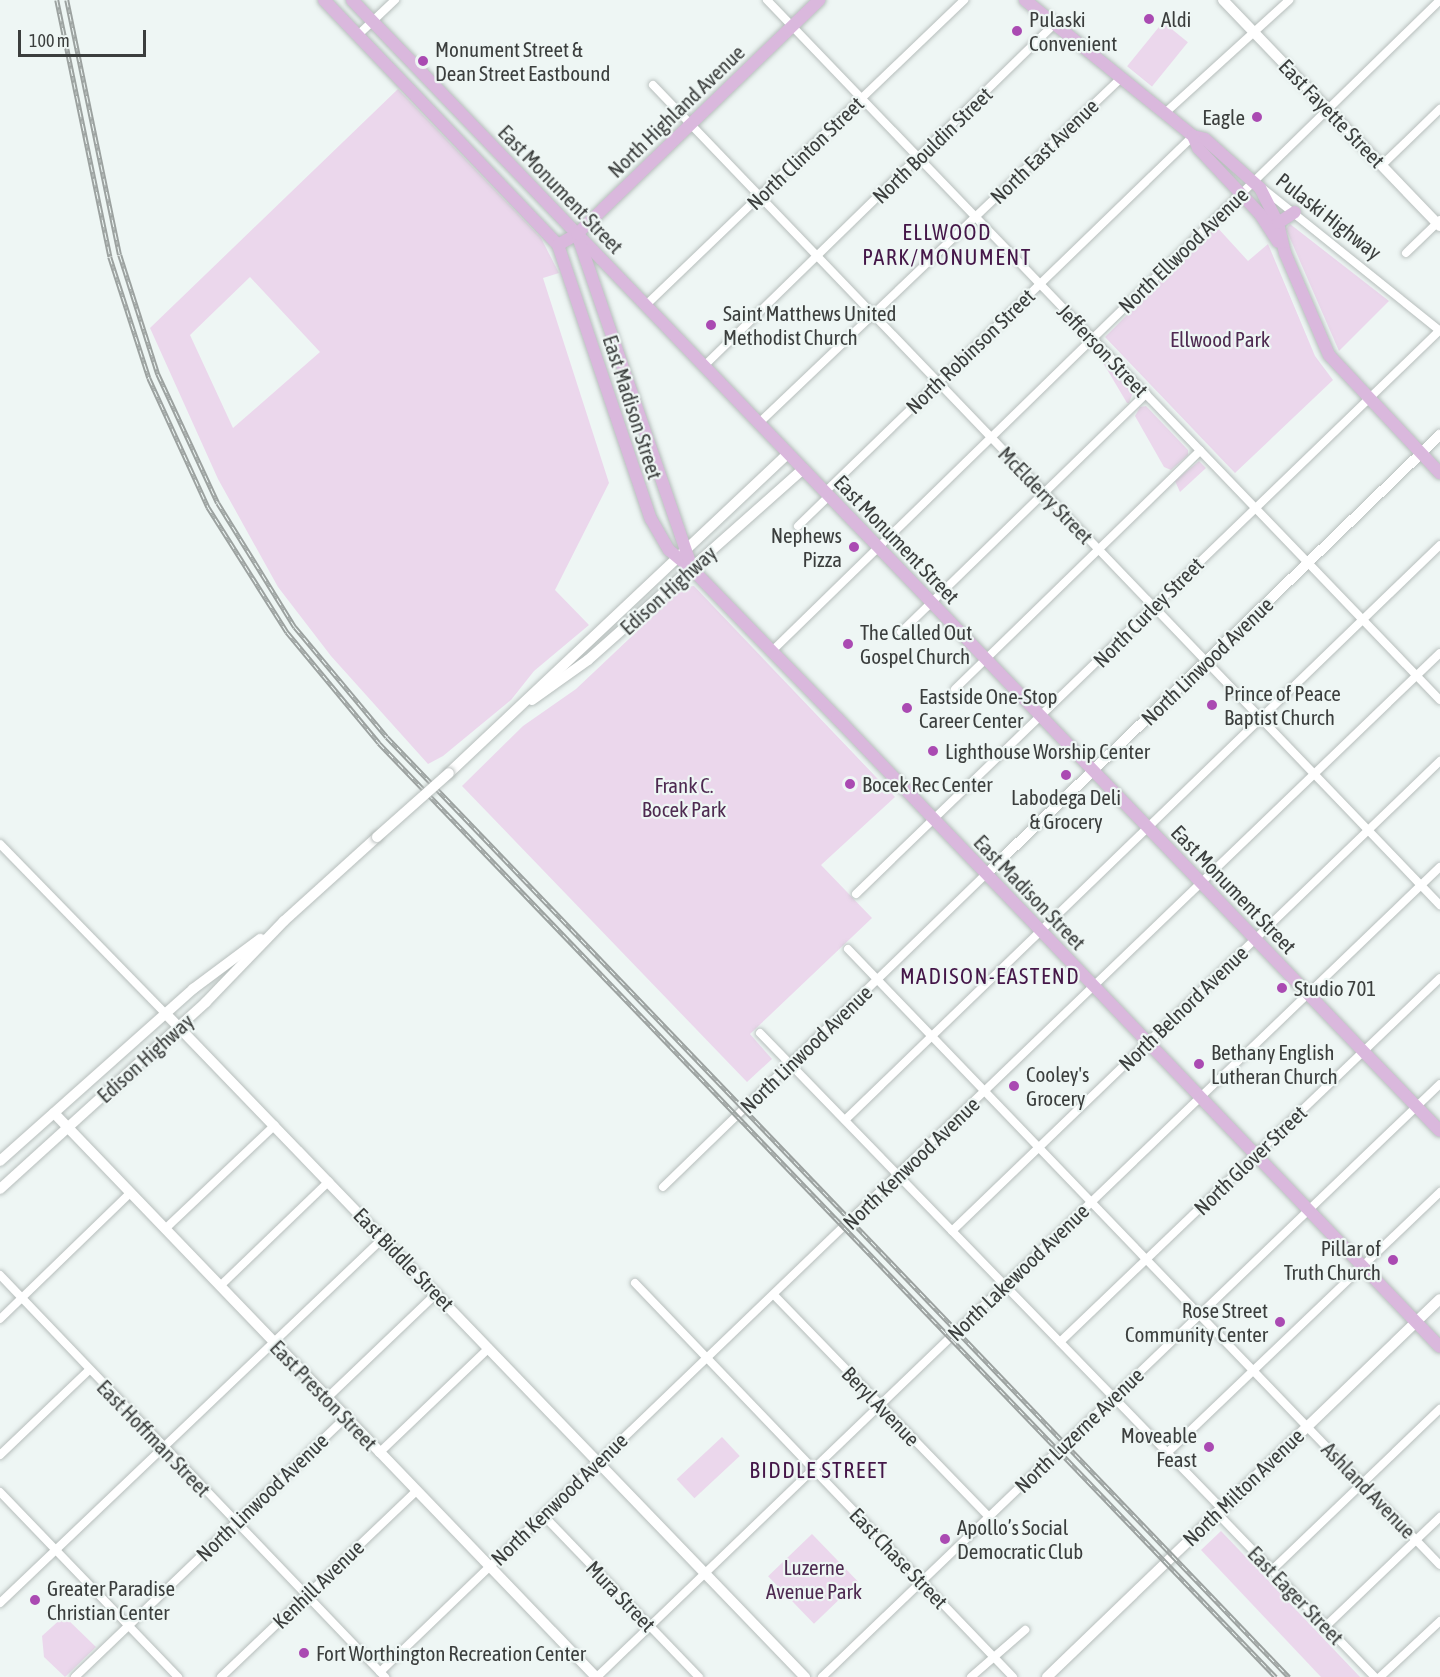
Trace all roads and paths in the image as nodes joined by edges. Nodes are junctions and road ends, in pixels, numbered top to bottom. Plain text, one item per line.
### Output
1 (324, 0) edge
2 (352, 0) edge
3 (395, 0) edge
4 (767, 0) edge
5 (819, 0) edge
6 (964, 0) edge
7 (1025, 0) edge
8 (1223, 0) edge
9 (1289, 0) edge
10 (1440, 0) edge
11 (372, 21) junction
12 (1054, 24) junction
13 (792, 26) junction
14 (1254, 31) junction
15 (358, 35) junction
16 (1121, 78) junction
17 (653, 85) dead end
18 (861, 98) junction
19 (1328, 109) junction
20 (1440, 109) edge
21 (1165, 113) junction
22 (691, 124) junction
23 (1193, 136) junction
24 (919, 158) junction
25 (1213, 163) junction
26 (1382, 165) junction
27 (1254, 181) junction
28 (1242, 193) junction
29 (760, 196) junction
30 (1295, 212) junction
31 (975, 217) junction
32 (1278, 223) junction
33 (1439, 223) edge
34 (577, 234) junction
35 (558, 245) junction
36 (1285, 253) junction
37 (1406, 253) dead end
38 (817, 256) junction
39 (1040, 284) junction
40 (646, 305) junction
41 (874, 315) junction
42 (1440, 330) edge
43 (1092, 338) junction
44 (704, 366) junction
45 (938, 382) junction
46 (1146, 394) junction
47 (1368, 399) junction
48 (759, 423) junction
49 (1440, 435) edge
50 (990, 437) junction
51 (1200, 450) junction
52 (788, 453) junction
53 (1421, 454) junction
54 (803, 468) junction
55 (1440, 473) edge
56 (1044, 493) junction
57 (827, 494) junction
58 (1255, 507) junction
59 (798, 526) dead end
60 (1440, 544) edge
61 (878, 547) junction
62 (1099, 550) junction
63 (680, 555) junction
64 (1308, 563) junction
65 (692, 569) junction
66 (931, 602) junction
67 (1152, 606) junction
68 (1363, 620) junction
69 (901, 632) dead end
70 (772, 651) junction
71 (1440, 653) edge
72 (986, 659) junction
73 (1206, 662) junction
74 (1417, 676) junction
75 (956, 689) dead end
76 (1440, 700) edge
77 (526, 703) junction
78 (1041, 716) junction
79 (1260, 718) junction
80 (1440, 761) edge
81 (1093, 771) junction
82 (1314, 774) junction
83 (934, 819) junction
84 (1148, 828) junction
85 (1368, 831) junction
86 (0, 844) edge
87 (1440, 867) edge
88 (986, 874) junction
89 (1201, 883) junction
90 (1421, 886) junction
91 (856, 894) dead end
92 (1440, 905) edge
93 (284, 921) junction
94 (1041, 931) junction
95 (1256, 939) junction
96 (848, 949) dead end
97 (1440, 978) edge
98 (877, 980) junction
99 (1094, 987) junction
100 (1308, 994) junction
101 (166, 1014) junction
102 (180, 1027) junction
103 (760, 1033) dead end
104 (932, 1036) junction
105 (1148, 1042) junction
106 (1363, 1052) junction
107 (790, 1064) junction
108 (1440, 1084) edge
109 (985, 1092) junction
110 (1200, 1097) junction
111 (1416, 1107) junction
112 (54, 1113) junction
113 (845, 1120) junction
114 (275, 1125) junction
115 (68, 1128) junction
116 (1440, 1131) edge
117 (1039, 1148) junction
118 (1256, 1155) junction
119 (0, 1161) edge
120 (898, 1175) junction
121 (329, 1181) junction
122 (663, 1187) dead end
123 (0, 1189) edge
124 (130, 1192) junction
125 (1440, 1192) edge
126 (1091, 1202) junction
127 (1309, 1210) junction
128 (165, 1229) junction
129 (952, 1231) junction
130 (383, 1238) junction
131 (1146, 1259) junction
132 (1363, 1266) junction
133 (0, 1275) edge
134 (635, 1283) dead end
135 (1005, 1285) junction
136 (220, 1286) junction
137 (436, 1293) junction
138 (774, 1295) junction
139 (22, 1298) junction
140 (1440, 1299) edge
141 (1199, 1314) junction
142 (0, 1319) edge
143 (1416, 1322) junction
144 (274, 1342) junction
145 (1060, 1342) junction
146 (1440, 1347) edge
147 (489, 1348) junction
148 (706, 1358) junction
149 (89, 1370) junction
150 (1253, 1371) junction
151 (1113, 1397) junction
152 (327, 1398) junction
153 (880, 1405) junction
154 (1440, 1409) edge
155 (346, 1417) junction
156 (1307, 1426) junction
157 (163, 1447) junction
158 (380, 1453) junction
159 (1167, 1453) junction
160 (0, 1455) edge
161 (598, 1462) junction
162 (813, 1469) junction
163 (1361, 1483) junction
164 (416, 1491) junction
165 (0, 1492) edge
166 (1219, 1510) junction
167 (543, 1515) junction
168 (988, 1516) junction
169 (1440, 1517) edge
170 (236, 1522) junction
171 (1416, 1540) junction
172 (56, 1550) junction
173 (1440, 1565) edge
174 (490, 1566) junction
175 (1272, 1570) junction
176 (705, 1573) junction
177 (921, 1581) junction
178 (306, 1596) junction
179 (0, 1603) edge
180 (1440, 1621) edge
181 (128, 1626) junction
182 (650, 1626) junction
183 (1326, 1626) junction
184 (1025, 1630) dead end
185 (994, 1658) junction
186 (382, 1675) edge
187 (75, 1677) edge
188 (178, 1677) edge
189 (221, 1677) edge
190 (596, 1677) edge
191 (699, 1677) edge
192 (805, 1677) edge
193 (822, 1677) edge
194 (971, 1677) edge
195 (1012, 1677) edge
196 (1047, 1677) edge
197 (1375, 1677) edge
198 (1380, 1677) edge

1 - 15 main road, East Monument Street
2 - 11 main road, East Monument Street
3 - 11 street
4 - 13 street, Jefferson Street
5 - 13 main road, North Highland Avenue
6 - 18 street, North Clinton Street
7 - 12 main road, Pulaski Highway
8 - 14 street, East Fayette Street
9 - 14 street
10 - 19 street, North Ellwood Avenue
11 - 15 street
11 - 34 main road, East Monument Street
12 - 16 main road, Pulaski Highway
12 - 24 street, North Bouldin Street
13 - 18 street, Jefferson Street
13 - 22 main road, North Highland Avenue
14 - 19 street, East Fayette Street
14 - 21 street
15 - 35 main road, East Monument Street
16 - 21 main road, Pulaski Highway
16 - 31 street, North East Avenue
17 - 22 street, McElderry Street
18 - 24 street, Jefferson Street
18 - 29 street, North Clinton Street
19 - 26 street, East Fayette Street
19 - 27 street, North Ellwood Avenue
20 - 26 street
21 - 23 main road, Pulaski Highway
22 - 29 street, McElderry Street
22 - 34 main road, North Highland Avenue
23 - 25 main road, Pulaski Highway
23 - 27 main road, Pulaski Highway
23 - 39 street, North Robinson Street
24 - 31 street, Jefferson Street
24 - 38 street, North Bouldin Street
25 - 27 main road
25 - 28 main road, Pulaski Highway
26 - 33 street, East Fayette Street
27 - 28 street, North Ellwood Avenue
27 - 30 street, Pulaski Highway
27 - 32 main road
28 - 36 main road, Pulaski Highway
28 - 43 street, North Ellwood Avenue
29 - 38 street, McElderry Street
29 - 40 street, North Clinton Street
30 - 32 main road
30 - 42 street, Pulaski Highway
31 - 39 street, Jefferson Street
31 - 41 street, North East Avenue
32 - 36 main road
33 - 37 street
34 - 35 main road, North Highland Avenue
34 - 40 main road, East Monument Street
34 - 63 main road, East Madison Street
35 - 63 main road, East Madison Street
36 - 47 main road
38 - 41 street, McElderry Street
38 - 44 street, North Bouldin Street
39 - 43 street, Jefferson Street
39 - 45 street, North Robinson Street
40 - 44 main road, East Monument Street
41 - 45 street, McElderry Street
41 - 48 street, North East Avenue
42 - 47 street, North Curley Street
43 - 46 street, Jefferson Street
43 - 50 street, North Ellwood Avenue
44 - 48 main road, East Monument Street
45 - 50 street, McElderry Street
45 - 57 street, North Robinson Street
46 - 51 street, Jefferson Street
46 - 56 street
47 - 53 main road
47 - 58 street, North Curley Street
48 - 52 main road, East Monument Street
49 - 53 street, North Linwood Avenue
50 - 56 street, McElderry Street
50 - 61 street, North Ellwood Avenue
51 - 58 street, Jefferson Street
51 - 62 street
52 - 54 main road, East Monument Street
52 - 63 street, Edison Highway
53 - 55 main road
53 - 64 street, North Linwood Avenue
54 - 57 main road, East Monument Street
54 - 65 street, Edison Highway
56 - 62 street, McElderry Street
56 - 66 street
57 - 59 street, North Robinson Street
57 - 61 main road, East Monument Street
58 - 64 street, Jefferson Street
58 - 67 street, North Curley Street
60 - 68 street
61 - 66 main road, East Monument Street
61 - 70 street, North Ellwood Avenue
62 - 67 street, McElderry Street
62 - 72 street
63 - 65 main road, East Madison Street
63 - 77 street, Edison Highway
64 - 68 street, Jefferson Street
64 - 73 street, North Linwood Avenue
65 - 70 main road, East Madison Street
65 - 77 street, Edison Highway
66 - 69 street
66 - 72 main road, East Monument Street
67 - 73 street, McElderry Street
67 - 78 street, North Curley Street
68 - 74 street, Jefferson Street
68 - 79 street
70 - 83 main road, East Madison Street
71 - 74 street, North Kenwood Avenue
72 - 75 street
72 - 78 main road, East Monument Street
73 - 79 street, McElderry Street
73 - 81 street, North Linwood Avenue
74 - 76 street, Jefferson Street
74 - 82 street, North Kenwood Avenue
77 - 93 street, Edison Highway, bridge
78 - 81 main road, East Monument Street
78 - 83 street, North Curley Street
79 - 82 street, McElderry Street
79 - 84 street
80 - 85 street, North Belnord Avenue
81 - 84 main road, East Monument Street
81 - 88 street, North Linwood Avenue
82 - 85 street, McElderry Street
82 - 89 street, North Kenwood Avenue
83 - 88 main road, East Madison Street
83 - 91 street, North Curley Street
84 - 89 main road, East Monument Street
84 - 94 street
85 - 90 street, McElderry Street
85 - 95 street, North Belnord Avenue
86 - 101 street, East Biddle Street
87 - 90 street, North Lakewood Avenue
88 - 94 main road, East Madison Street
88 - 98 street, North Linwood Avenue
89 - 95 main road, East Monument Street
89 - 99 street, North Kenwood Avenue
90 - 92 street, McElderry Street
90 - 100 street, North Lakewood Avenue
93 - 101 street, Edison Highway
93 - 102 street, Edison Highway
94 - 99 main road, East Madison Street
94 - 104 street
95 - 100 main road, East Monument Street
95 - 105 street, North Belnord Avenue
96 - 98 street, Ashland Avenue
97 - 106 street, North Glover Street
98 - 104 street, Ashland Avenue
98 - 107 street, North Linwood Avenue
99 - 105 main road, East Madison Street
99 - 109 street, North Kenwood Avenue
100 - 106 main road, East Monument Street
100 - 110 street, North Lakewood Avenue
101 - 102 street, East Biddle Street
101 - 112 street, Edison Highway
102 - 114 street, East Biddle Street
102 - 115 street, Edison Highway
103 - 107 street, East Eager Street
104 - 109 street, Ashland Avenue
104 - 113 street
105 - 110 main road, East Madison Street
105 - 117 street, North Belnord Avenue
106 - 111 main road, East Monument Street
106 - 118 street, North Glover Street
107 - 113 street, East Eager Street
107 - 122 street, North Linwood Avenue
108 - 111 street, North Luzerne Avenue
109 - 117 street, Ashland Avenue
109 - 120 street, North Kenwood Avenue
110 - 118 main road, East Madison Street
110 - 126 street, North Lakewood Avenue
111 - 116 main road, East Monument Street
111 - 127 street, North Luzerne Avenue
112 - 115 street, East Preston Street
112 - 119 street, Edison Highway
113 - 120 street, East Eager Street
114 - 121 street, East Biddle Street
114 - 128 street
115 - 123 street, Edison Highway
115 - 124 street, East Preston Street
117 - 126 street, Ashland Avenue
117 - 129 street, North Belnord Avenue
118 - 127 main road, East Madison Street
118 - 131 street, North Glover Street
120 - 129 street, East Eager Street
120 - 138 street, North Kenwood Avenue
121 - 130 street, East Biddle Street
121 - 136 street
124 - 128 street, East Preston Street
124 - 139 street
125 - 132 street
126 - 131 street, Ashland Avenue
126 - 135 street, North Lakewood Avenue
127 - 132 main road, East Madison Street
127 - 141 street, North Luzerne Avenue
128 - 136 street, East Preston Street
129 - 135 street, East Eager Street
130 - 137 street, East Biddle Street
130 - 144 street
131 - 141 street, Ashland Avenue
131 - 145 street, North Glover Street
132 - 143 main road, East Madison Street
132 - 150 street
133 - 139 street, East Hoffman Street
134 - 148 street, East Chase Street
135 - 145 street, East Eager Street
135 - 153 street, North Lakewood Avenue
136 - 144 street, East Preston Street
137 - 147 street, East Biddle Street
137 - 152 street
138 - 148 street, North Kenwood Avenue
138 - 153 street, Beryl Avenue
139 - 142 street
139 - 149 street, East Hoffman Street
140 - 143 street, North Milton Avenue
141 - 150 street, Ashland Avenue
141 - 151 street, North Luzerne Avenue
143 - 146 main road, East Madison Street
143 - 156 street, North Milton Avenue
144 - 152 street, East Preston Street
144 - 157 street
145 - 151 street, East Eager Street
147 - 158 street
147 - 161 street, East Biddle Street
148 - 161 street, North Kenwood Avenue
148 - 162 street, East Chase Street
149 - 157 street, East Hoffman Street
149 - 160 street
150 - 156 street, Ashland Avenue
150 - 159 street
151 - 159 street, East Eager Street
151 - 168 street, North Luzerne Avenue
152 - 155 street, East Preston Street
153 - 162 street, North Lakewood Avenue
153 - 168 street, Beryl Avenue
154 - 163 street
155 - 158 street, East Preston Street
155 - 170 street, North Linwood Avenue
156 - 163 street, Ashland Avenue
156 - 166 street, North Milton Avenue
157 - 170 street, East Hoffman Street
157 - 172 street
158 - 164 street, East Preston Street
159 - 166 street, East Eager Street
161 - 167 street, North Kenwood Avenue
161 - 176 street, East Biddle Street
162 - 176 street, North Lakewood Avenue
162 - 177 street, East Chase Street
163 - 171 street, Ashland Avenue
163 - 175 street
164 - 174 street, East Preston Street
164 - 178 street, Kenhill Avenue
165 - 172 street
166 - 175 street, East Eager Street
166 - 196 street, North Milton Avenue
167 - 174 street, North Kenwood Avenue
167 - 182 street, Mura Street
168 - 177 street, North Luzerne Avenue
169 - 171 street
170 - 178 street, East Hoffman Street
170 - 181 street, North Linwood Avenue
171 - 173 street, Ashland Avenue
171 - 183 street
172 - 179 street
172 - 181 street
174 - 186 street, North Kenwood Avenue
174 - 190 street, East Preston Street
175 - 183 street, East Eager Street
176 - 182 street, North Lakewood Avenue
176 - 192 street, East Biddle Street
177 - 185 street, East Chase Street
177 - 193 street, North Luzerne Avenue
178 - 186 street, East Hoffman Street
178 - 189 street, Kenhill Avenue
180 - 198 street
181 - 187 street, North Linwood Avenue
181 - 188 street
182 - 190 street, North Lakewood Avenue
182 - 191 street, Mura Street
183 - 197 street, East Eager Street
184 - 185 street
185 - 194 street
185 - 195 street, East Chase Street

